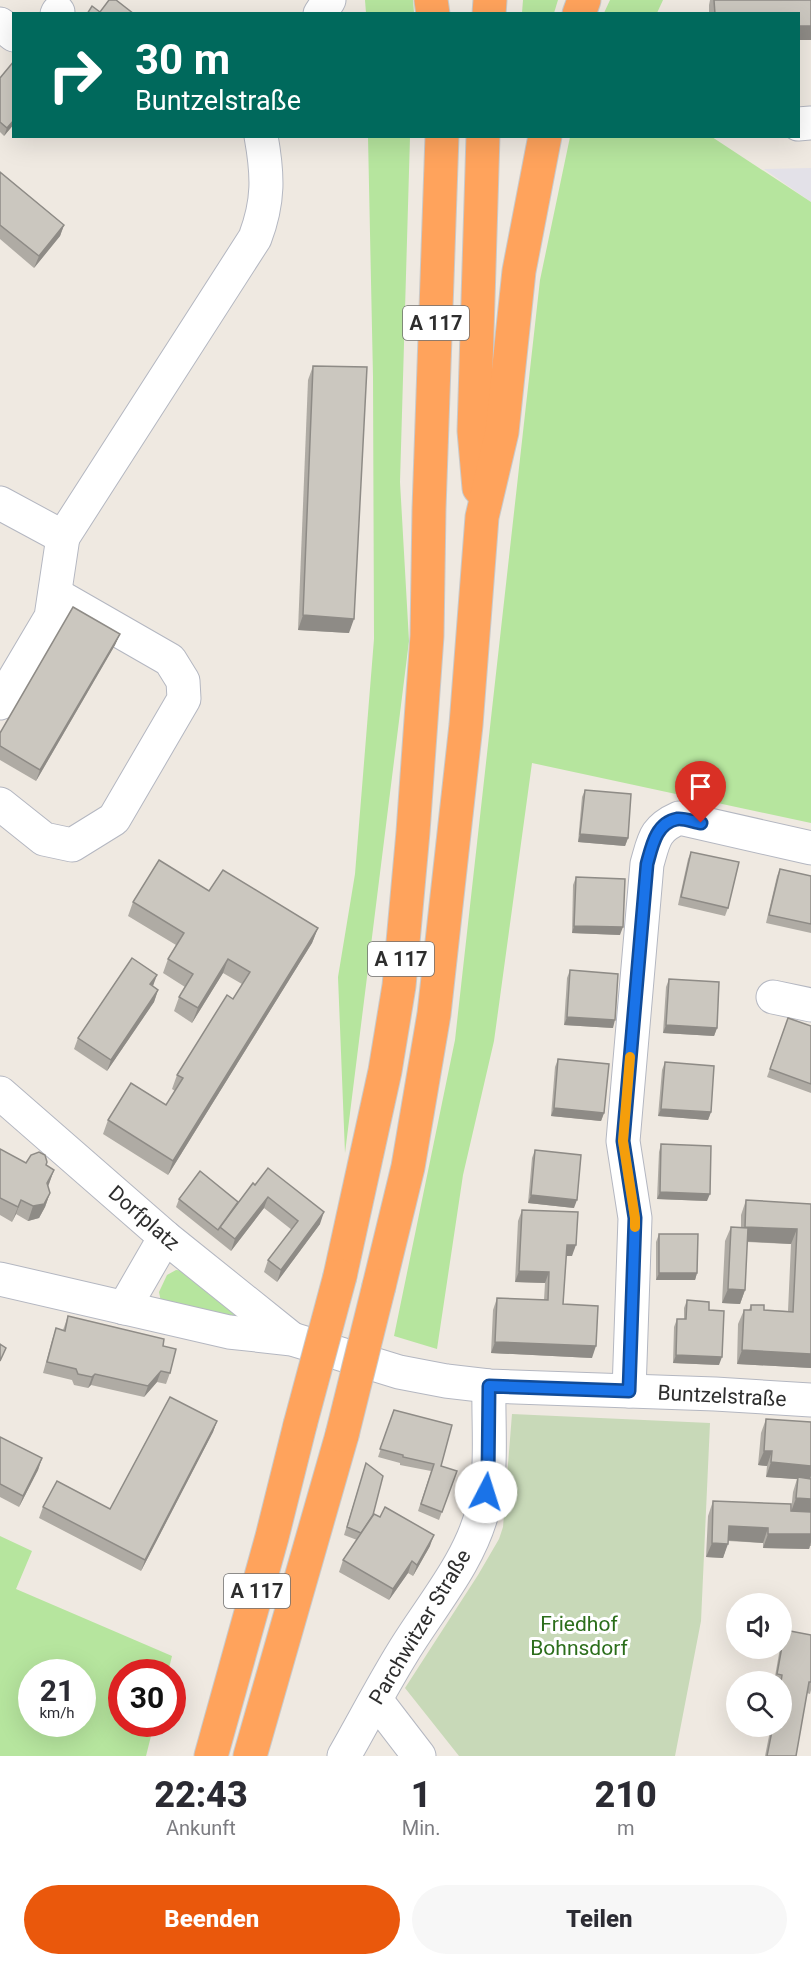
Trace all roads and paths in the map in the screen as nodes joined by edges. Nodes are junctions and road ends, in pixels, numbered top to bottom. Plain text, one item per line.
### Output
1 (0, 24) edge
2 (12, 33) edge
3 (261, 138) edge
4 (442, 138) edge
5 (483, 138) edge
6 (545, 138) edge
7 (0, 503) edge
8 (482, 517) junction
9 (63, 537) junction
10 (55, 594) junction
11 (0, 703) edge
12 (0, 804) edge
13 (811, 848) edge
14 (773, 997) dead end
15 (811, 1005) edge
16 (0, 1092) edge
17 (165, 1237) junction
18 (0, 1279) edge
19 (124, 1308) junction
20 (292, 1339) junction
21 (489, 1386) junction
22 (629, 1391) junction
23 (811, 1400) edge
24 (376, 1700) junction
25 (211, 1756) edge
26 (250, 1756) edge
27 (345, 1756) edge
28 (419, 1756) edge

1 - 2 street
3 - 9 street
4 - 25 highway, A 117, bridge
5 - 8 highway
6 - 8 highway
7 - 9 street
8 - 26 highway, A 117, bridge
9 - 10 street
10 - 11 street
10 - 12 street
13 - 22 street
14 - 15 street
16 - 17 street, Dorfplatz
17 - 19 street
17 - 20 street, Dorfplatz
18 - 19 street, Dorfplatz
19 - 20 street, Dorfplatz
20 - 21 street, Dorfplatz
21 - 22 street, Buntzelstraße
21 - 24 street, Parchwitzer Straße
22 - 23 street, Buntzelstraße
24 - 27 street, Parchwitzer Straße
24 - 28 street

